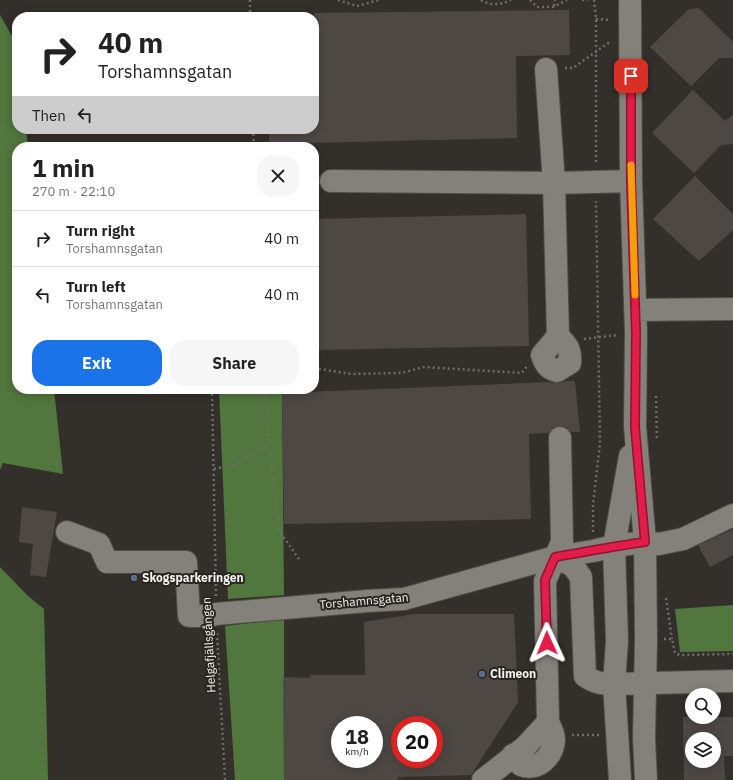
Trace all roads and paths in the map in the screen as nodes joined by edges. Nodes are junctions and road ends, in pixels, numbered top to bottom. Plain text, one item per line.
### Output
1 (250, 0) edge
2 (338, 0) edge
3 (379, 0) edge
4 (481, 0) edge
5 (510, 0) edge
6 (530, 0) edge
7 (555, 0) edge
8 (567, 0) edge
9 (582, 0) edge
10 (588, 0) edge
11 (594, 0) edge
12 (630, 0) edge
13 (554, 7) junction
14 (250, 12) edge
15 (596, 19) junction
16 (614, 20) dead end
17 (615, 38) dead end
18 (596, 54) junction
19 (546, 69) dead end
20 (331, 181) dead end
21 (631, 181) junction
22 (596, 182) junction
23 (554, 183) junction
24 (733, 308) edge
25 (635, 310) junction
26 (558, 336) dead end
27 (319, 369) edge
28 (522, 373) dead end
29 (212, 394) edge
30 (267, 394) edge
31 (635, 427) junction
32 (560, 438) dead end
33 (269, 445) junction
34 (214, 469) junction
35 (733, 515) edge
36 (67, 532) dead end
37 (645, 542) junction
38 (614, 546) junction
39 (593, 551) junction
40 (555, 557) junction
41 (299, 559) dead end
42 (216, 614) junction
43 (733, 681) edge
44 (614, 684) junction
45 (646, 684) junction
46 (571, 735) dead end
47 (602, 735) dead end
48 (225, 780) edge
49 (484, 780) edge
50 (620, 780) edge
51 (646, 780) edge

1 - 14 path
2 - 3 path
4 - 5 path
6 - 13 path
7 - 13 path
8 - 13 path
9 - 10 path
11 - 15 path
12 - 21 street
15 - 16 path
15 - 18 path
17 - 18 path
18 - 22 path
19 - 23 street
20 - 23 street
21 - 22 street
21 - 25 street
22 - 23 street
22 - 39 path
23 - 26 street
24 - 25 street
25 - 31 street
27 - 28 path
29 - 34 path, Helgafjällsgången
30 - 33 path
31 - 37 street
31 - 38 street
32 - 40 street
33 - 34 path
33 - 41 path
34 - 42 path, Helgafjällsgången
35 - 37 street, Torshamnsgatan
36 - 42 street, Torshamnsgatan
37 - 38 street, Torshamnsgatan
37 - 45 street
38 - 39 street, Torshamnsgatan
38 - 44 street
39 - 40 street, Torshamnsgatan
40 - 42 street, Torshamnsgatan
40 - 44 street
40 - 49 street
42 - 48 path, Helgafjällsgången
43 - 45 street
44 - 45 street
44 - 50 street
45 - 51 street
46 - 47 path

